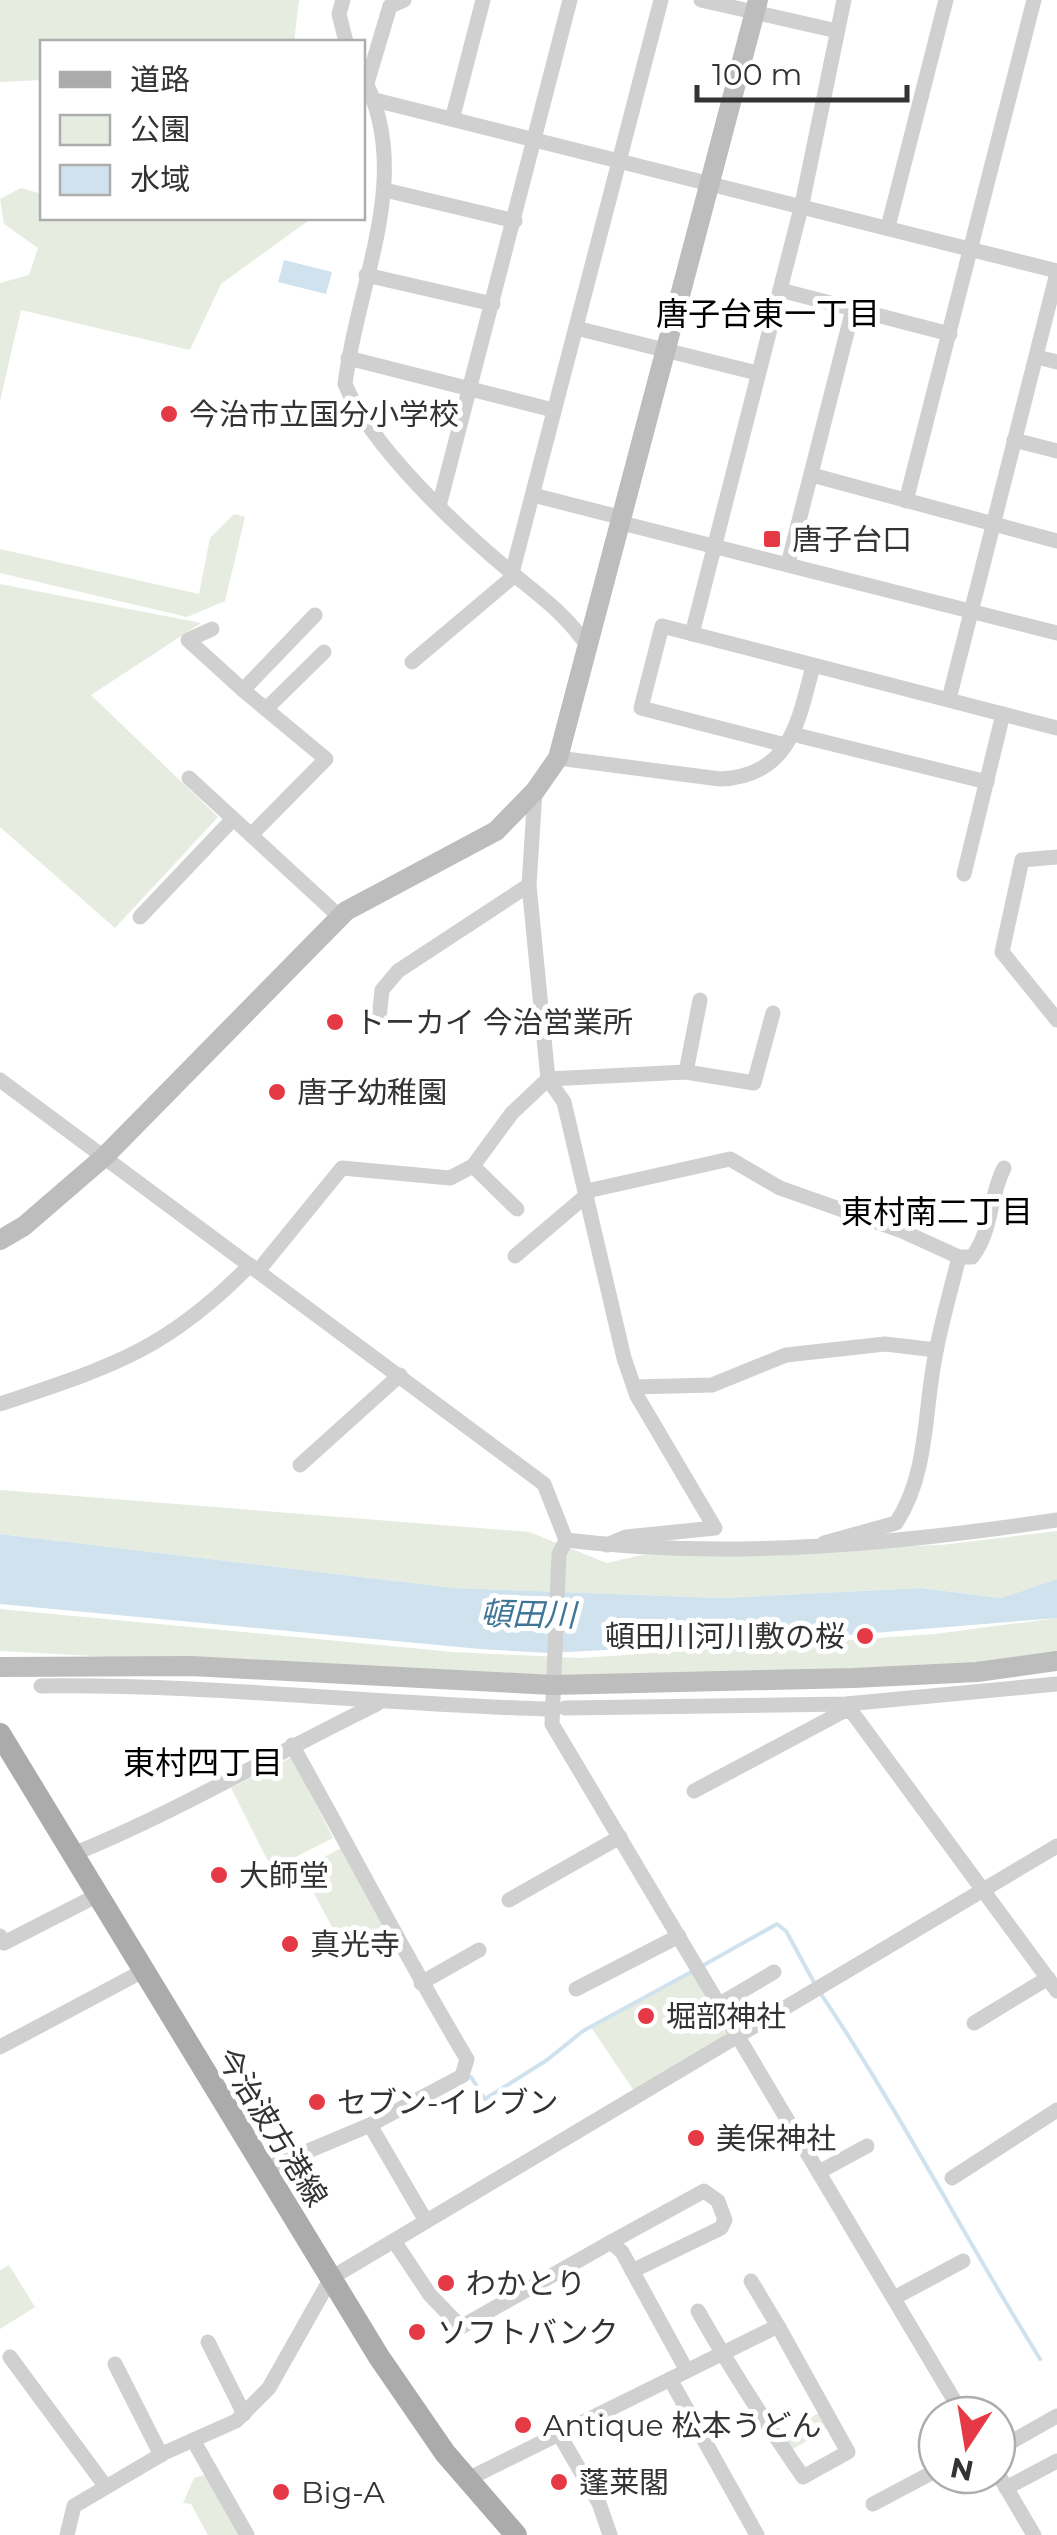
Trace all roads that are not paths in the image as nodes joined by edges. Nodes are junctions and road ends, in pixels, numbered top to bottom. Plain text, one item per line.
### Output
1 (343, 0) edge
2 (404, 0) edge
3 (482, 0) edge
4 (570, 0) edge
5 (661, 0) edge
6 (701, 0) edge
7 (844, 0) edge
8 (946, 0) edge
9 (1034, 0) edge
10 (756, 8) edge
11 (837, 31) junction
12 (346, 40) edge
13 (365, 78) edge
14 (375, 100) junction
15 (454, 116) junction
16 (536, 137) junction
17 (617, 160) junction
18 (712, 182) junction
19 (385, 190) junction
20 (802, 204) junction
21 (514, 222) junction
22 (888, 227) junction
23 (972, 249) junction
24 (1057, 272) edge
25 (366, 275) junction
26 (780, 290) junction
27 (493, 304) junction
28 (853, 309) junction
29 (576, 328) junction
30 (950, 334) junction
31 (668, 350) junction
32 (1037, 357) junction
33 (348, 358) junction
34 (1057, 362) edge
35 (757, 373) junction
36 (471, 388) junction
37 (553, 410) junction
38 (1014, 440) junction
39 (1057, 451) edge
40 (812, 475) junction
41 (533, 496) junction
42 (906, 501) junction
43 (439, 506) junction
44 (622, 520) junction
45 (994, 524) junction
46 (1057, 541) edge
47 (715, 546) junction
48 (788, 564) junction
49 (514, 574) junction
50 (970, 611) junction
51 (315, 615) dead end
52 (212, 628) dead end
53 (1057, 633) edge
54 (692, 634) junction
55 (588, 647) junction
56 (324, 652) dead end
57 (412, 662) dead end
58 (813, 666) junction
59 (242, 690) junction
60 (949, 700) junction
61 (266, 709) junction
62 (1004, 714) junction
63 (1057, 728) edge
64 (789, 740) junction
65 (558, 758) junction
66 (189, 778) dead end
67 (987, 782) junction
68 (535, 791) junction
69 (233, 819) junction
70 (251, 835) junction
71 (1057, 857) edge
72 (964, 874) dead end
73 (529, 885) junction
74 (340, 916) junction
75 (140, 917) dead end
76 (700, 1000) dead end
77 (773, 1013) dead end
78 (379, 1019) dead end
79 (1057, 1020) edge
80 (686, 1072) junction
81 (548, 1079) junction
82 (0, 1080) edge
83 (104, 1157) junction
84 (473, 1166) junction
85 (1004, 1168) dead end
86 (588, 1193) junction
87 (517, 1209) dead end
88 (0, 1240) edge
89 (516, 1256) dead end
90 (959, 1258) junction
91 (254, 1268) junction
92 (936, 1350) junction
93 (400, 1375) junction
94 (634, 1387) junction
95 (0, 1404) edge
96 (300, 1464) dead end
97 (1057, 1520) edge
98 (824, 1543) junction
99 (607, 1545) junction
100 (563, 1547) junction
101 (1057, 1661) edge
102 (0, 1667) edge
103 (552, 1677) junction
104 (1057, 1684) edge
105 (41, 1686) dead end
106 (378, 1703) junction
107 (807, 1705) junction
108 (565, 1708) dead end
109 (545, 1709) dead end
110 (844, 1711) junction
111 (0, 1734) edge
112 (292, 1745) junction
113 (694, 1791) dead end
114 (620, 1837) junction
115 (1057, 1846) edge
116 (72, 1855) junction
117 (982, 1888) junction
118 (96, 1896) junction
119 (509, 1900) dead end
120 (0, 1936) edge
121 (679, 1936) junction
122 (478, 1950) dead end
123 (143, 1971) junction
124 (774, 1972) dead end
125 (421, 1983) junction
126 (1052, 1985) edge
127 (576, 1989) dead end
128 (720, 2004) junction
129 (974, 2023) dead end
130 (738, 2034) junction
131 (0, 2047) edge
132 (1057, 2110) edge
133 (370, 2126) junction
134 (867, 2146) dead end
135 (264, 2170) junction
136 (820, 2172) junction
137 (952, 2178) dead end
138 (426, 2221) junction
139 (394, 2241) junction
140 (612, 2242) junction
141 (963, 2261) dead end
142 (632, 2272) junction
143 (331, 2278) junction
144 (751, 2281) dead end
145 (894, 2298) junction
146 (698, 2311) dead end
147 (778, 2326) junction
148 (208, 2342) dead end
149 (722, 2354) junction
150 (10, 2357) dead end
151 (114, 2364) dead end
152 (687, 2371) junction
153 (670, 2380) junction
154 (952, 2395) edge
155 (244, 2414) junction
156 (1057, 2416) edge
157 (559, 2434) junction
158 (1017, 2439) edge
159 (193, 2440) junction
160 (161, 2455) junction
161 (1057, 2461) edge
162 (467, 2480) junction
163 (917, 2480) edge
164 (1017, 2482) edge
165 (106, 2488) junction
166 (1010, 2495) edge
167 (872, 2504) dead end
168 (67, 2535) edge
169 (247, 2535) edge
170 (516, 2535) edge
171 (610, 2535) edge
172 (757, 2535) edge
173 (1034, 2535) edge

1 - 12 street
2 - 13 street
3 - 15 street
4 - 16 street
5 - 17 street
6 - 10 street
7 - 11 street
8 - 22 street
9 - 23 street
10 - 11 street
10 - 18 street
11 - 20 street
13 - 14 street
14 - 15 street
14 - 19 street
15 - 16 street
16 - 17 street
16 - 21 street
17 - 18 street
17 - 29 street
18 - 20 street
18 - 31 street
19 - 21 street
19 - 25 street
20 - 22 street
20 - 26 street
21 - 27 street
22 - 23 street
23 - 24 street
23 - 30 street
24 - 32 street
25 - 27 street
25 - 33 street
26 - 28 street
26 - 35 street
27 - 36 street
28 - 30 street
28 - 40 street
29 - 31 street
29 - 37 street
30 - 42 street
31 - 35 street
31 - 44 street
32 - 34 street
32 - 38 street
33 - 36 street
33 - 43 street
35 - 47 street
36 - 37 street
36 - 43 street
37 - 41 street
38 - 39 street
38 - 45 street
40 - 42 street
40 - 48 street
41 - 44 street
41 - 49 street
42 - 45 street
43 - 49 street
44 - 47 street
44 - 55 street
45 - 46 street
45 - 50 street
47 - 48 street
47 - 54 street
48 - 50 street
49 - 55 street
49 - 57 street
50 - 53 street
50 - 60 street
51 - 59 street
52 - 59 street
54 - 58 street
54 - 64 street
55 - 65 street
56 - 61 street
58 - 60 street
58 - 64 street
59 - 61 street
60 - 62 street
61 - 70 street
62 - 63 street
62 - 67 street
64 - 65 street
64 - 67 street
65 - 68 street
66 - 69 street
67 - 72 street
68 - 73 street
68 - 74 street
69 - 70 street
69 - 75 street
70 - 74 street
71 - 79 street
73 - 78 street
73 - 81 street
74 - 83 street
76 - 80 street
77 - 80 street
80 - 81 street
81 - 84 street
81 - 86 street
82 - 83 street
83 - 88 street
83 - 91 street
84 - 87 street
84 - 91 street
85 - 90 street
86 - 89 street
86 - 90 street
86 - 94 street
90 - 92 street
91 - 93 street
91 - 95 street
92 - 94 street
92 - 98 street
93 - 96 street
93 - 100 street
94 - 99 street
97 - 98 street
98 - 99 street
99 - 100 street
100 - 103 street
101 - 103 street
102 - 103 street
103 - 114 street
104 - 107 street
105 - 106 street
106 - 109 street
106 - 112 street
107 - 108 street
107 - 110 street
110 - 113 street
110 - 117 street
111 - 116 main road, 今治波方港線
112 - 116 street
112 - 125 street
114 - 119 street
114 - 121 street
115 - 117 street
116 - 118 main road, 今治波方港線
117 - 126 street
117 - 130 street
118 - 120 street
118 - 123 main road, 今治波方港線
121 - 127 street
121 - 128 street
122 - 125 street
123 - 131 street
123 - 135 main road, 今治波方港線
124 - 128 street
125 - 133 street
126 - 129 street
128 - 130 street
130 - 136 street
130 - 138 street
132 - 137 street
133 - 135 street
133 - 138 street
134 - 136 street
135 - 143 main road, 今治波方港線
136 - 145 street
138 - 139 street
139 - 140 street
139 - 143 street
140 - 142 street
140 - 142 street
141 - 145 street
142 - 152 street
143 - 155 street
143 - 162 main road, 今治波方港線
144 - 147 street
145 - 154 street
146 - 149 street
147 - 149 street
147 - 149 street
148 - 155 street
149 - 152 street
150 - 165 street
151 - 160 street
152 - 153 street
153 - 157 street
153 - 172 street
155 - 159 street
156 - 158 street
157 - 162 street
157 - 171 street
159 - 160 street
159 - 169 street
160 - 165 street
161 - 164 street
162 - 170 main road, 今治波方港線
163 - 167 street
165 - 168 street
166 - 173 street

